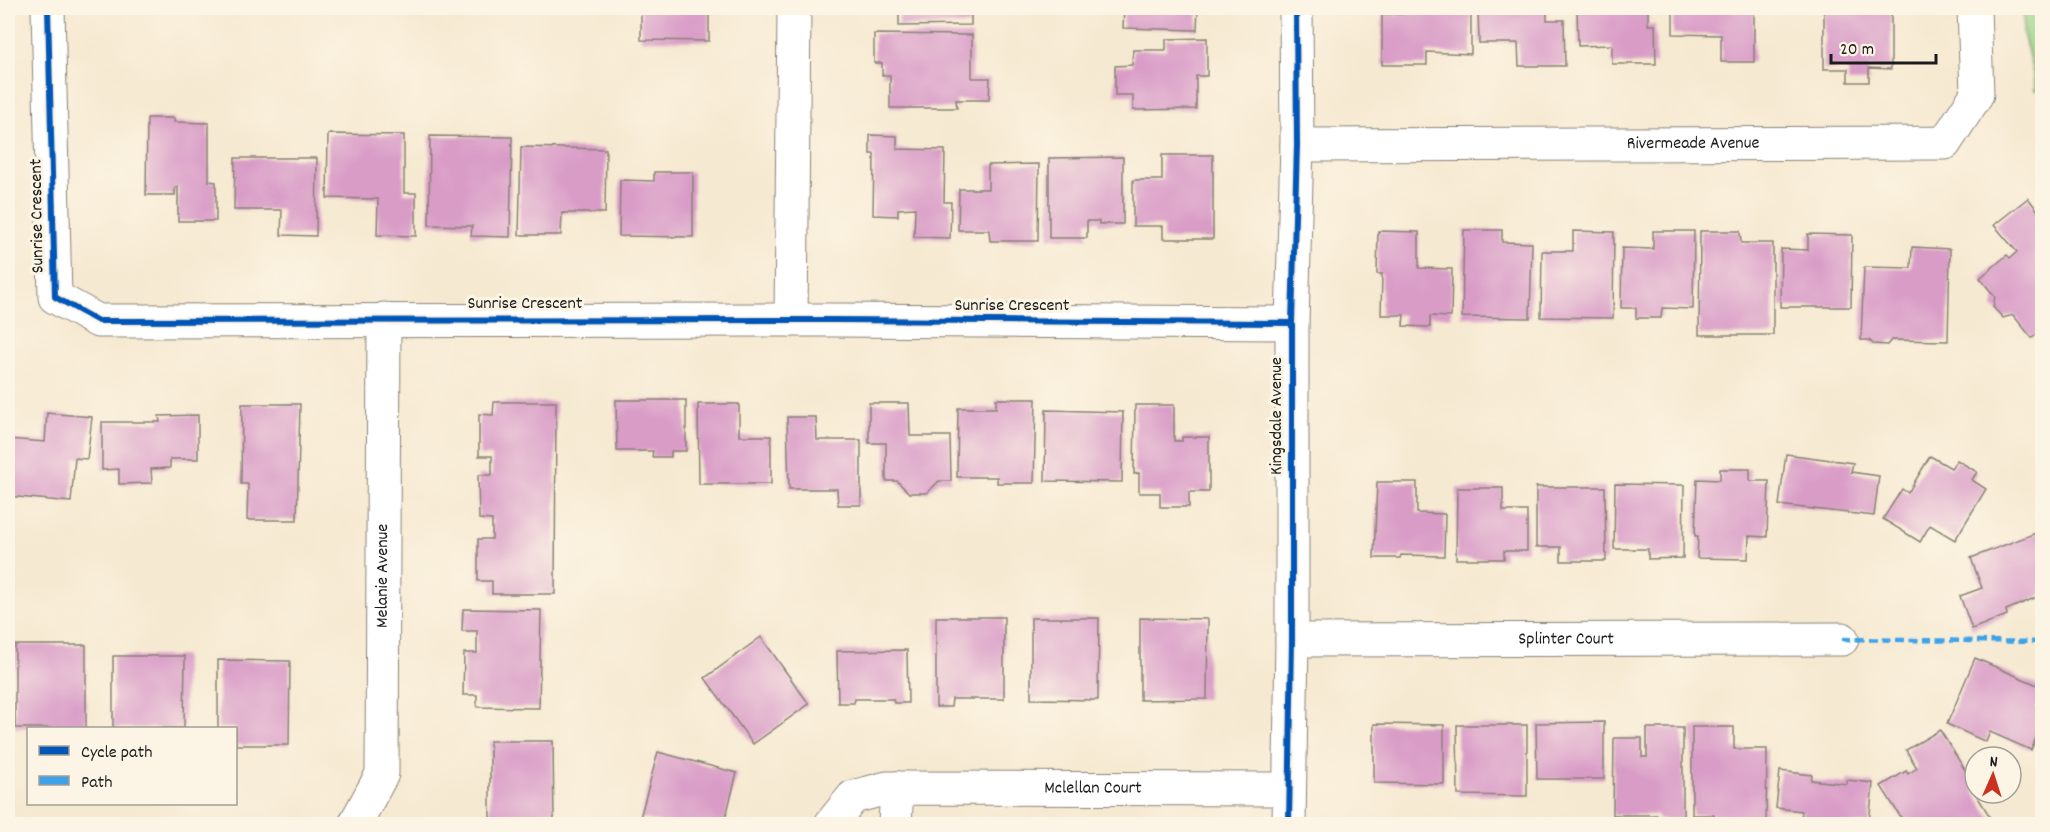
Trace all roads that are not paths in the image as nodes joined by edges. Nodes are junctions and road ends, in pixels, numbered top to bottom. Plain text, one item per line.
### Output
1 (48, 8) edge
2 (794, 8) edge
3 (1296, 8) edge
4 (1974, 8) edge
5 (1297, 145) junction
6 (384, 319) junction
7 (791, 320) junction
8 (1292, 323) junction
9 (1842, 639) dead end
10 (1292, 640) junction
11 (897, 788) junction
12 (1289, 789) junction
13 (355, 825) edge
14 (831, 825) edge
15 (895, 825) edge
16 (1289, 825) edge

1 - 6 street, Sunrise Crescent
2 - 7 street
3 - 5 street, Kingsdale Avenue
4 - 5 street, Rivermeade Avenue
5 - 8 street, Kingsdale Avenue
6 - 7 street, Sunrise Crescent
6 - 13 street, Melanie Avenue
7 - 8 street, Sunrise Crescent
8 - 10 street, Kingsdale Avenue
9 - 10 street, Splinter Court
10 - 12 street, Kingsdale Avenue
11 - 12 street, Mclellan Court
11 - 14 street, Mclellan Court
11 - 15 street
12 - 16 street, Kingsdale Avenue

